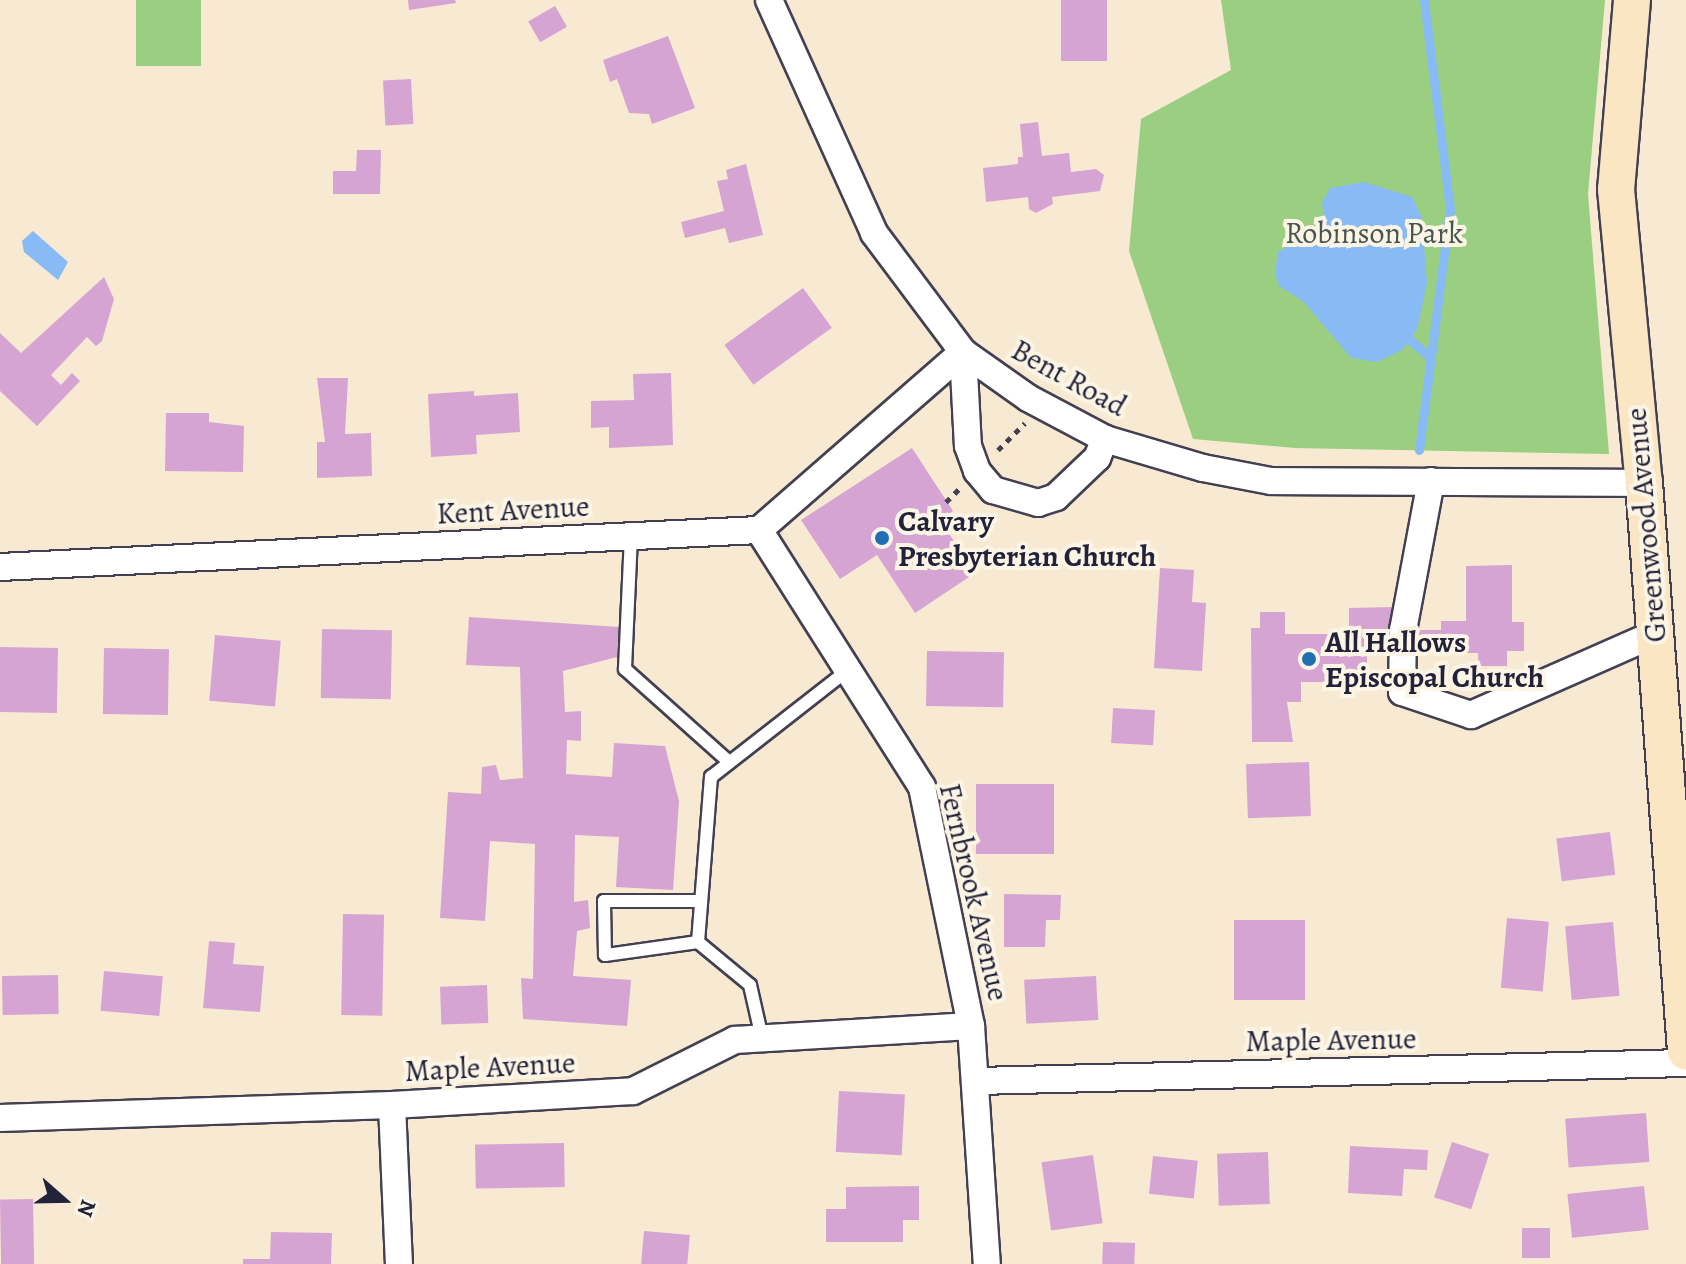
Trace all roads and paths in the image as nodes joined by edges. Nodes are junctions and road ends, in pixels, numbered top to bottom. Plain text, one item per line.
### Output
1 (769, 0) edge
2 (1632, 0) edge
3 (963, 352) junction
4 (1105, 439) junction
5 (1431, 481) junction
6 (1644, 483) junction
7 (759, 530) junction
8 (631, 536) junction
9 (0, 567) edge
10 (1655, 634) junction
11 (848, 670) junction
12 (729, 762) junction
13 (701, 901) junction
14 (698, 942) junction
15 (1682, 947) edge
16 (971, 1026) junction
17 (762, 1038) junction
18 (1686, 1051) edge
19 (1686, 1063) edge
20 (978, 1081) junction
21 (392, 1105) junction
22 (0, 1118) edge
23 (399, 1264) edge
24 (987, 1264) edge

1 - 3 street, Bent Road
2 - 6 main road, Greenwood Avenue
3 - 4 street, Bent Road
3 - 4 street
3 - 7 street
4 - 5 street, Bent Road
5 - 6 street, Bent Road
5 - 10 street
6 - 10 main road, Greenwood Avenue
7 - 8 street, Kent Avenue
7 - 11 street, Fernbrook Avenue
8 - 9 street, Kent Avenue
8 - 12 lane
10 - 15 main road, Greenwood Avenue
11 - 12 lane
11 - 16 street, Fernbrook Avenue
12 - 13 lane
13 - 14 lane
13 - 14 lane
14 - 17 lane
15 - 18 main road, Greenwood Avenue
16 - 17 street, Maple Avenue
16 - 20 street, Fernbrook Avenue
17 - 21 street, Maple Avenue
19 - 20 street, Maple Avenue
20 - 24 street, Fernbrook Avenue
21 - 22 street, Maple Avenue
21 - 23 street

